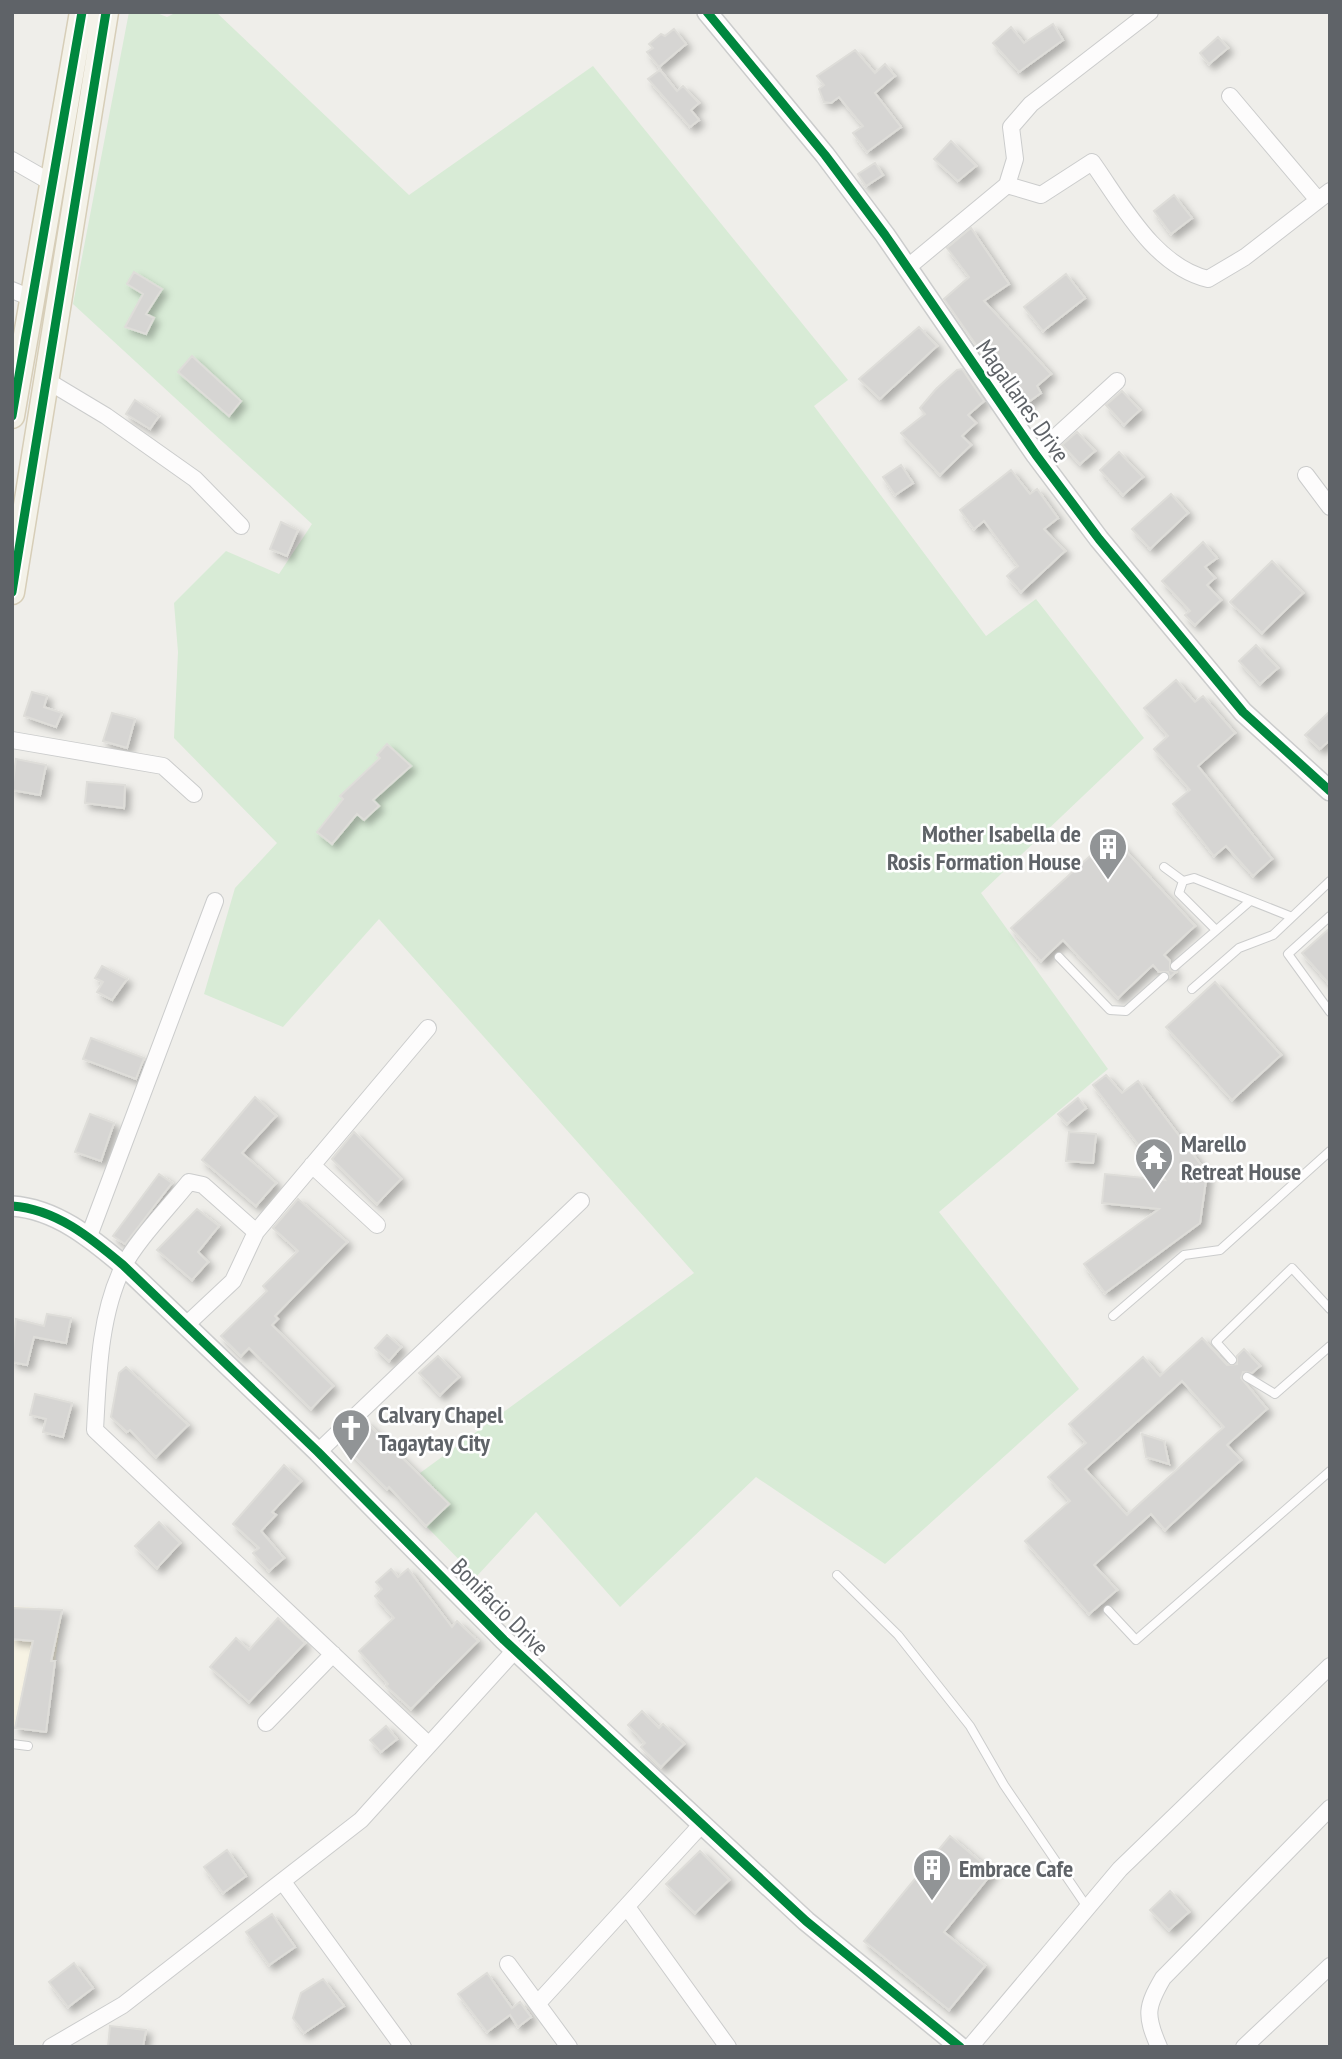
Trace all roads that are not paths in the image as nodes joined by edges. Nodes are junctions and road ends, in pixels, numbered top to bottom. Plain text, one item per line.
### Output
1 (82, 12) edge
2 (106, 12) edge
3 (707, 12) edge
4 (1150, 12) edge
5 (1230, 96) dead end
6 (12, 160) edge
7 (52, 183) junction
8 (1007, 185) junction
9 (1324, 196) edge
10 (908, 267) junction
11 (22, 294) edge
12 (46, 380) junction
13 (1117, 381) dead end
14 (12, 416) edge
15 (1036, 455) junction
16 (1306, 474) dead end
17 (1328, 501) edge
18 (241, 526) dead end
19 (12, 592) edge
20 (12, 740) edge
21 (1330, 792) edge
22 (194, 794) dead end
23 (1164, 867) dead end
24 (1183, 881) junction
25 (1330, 881) edge
26 (215, 901) dead end
27 (1249, 902) junction
28 (1330, 916) edge
29 (1292, 917) junction
30 (1216, 930) junction
31 (1059, 957) dead end
32 (1175, 966) dead end
33 (1164, 977) dead end
34 (1192, 989) dead end
35 (1330, 1012) edge
36 (428, 1028) dead end
37 (1330, 1151) edge
38 (312, 1165) junction
39 (581, 1200) dead end
40 (12, 1206) edge
41 (377, 1225) dead end
42 (256, 1232) junction
43 (89, 1236) junction
44 (123, 1265) junction
45 (1330, 1310) edge
46 (1113, 1315) dead end
47 (186, 1326) junction
48 (1330, 1346) edge
49 (1232, 1360) dead end
50 (1247, 1377) dead end
51 (318, 1452) junction
52 (1330, 1472) edge
53 (837, 1575) dead end
54 (1108, 1611) dead end
55 (515, 1650) junction
56 (333, 1654) junction
57 (1330, 1666) edge
58 (266, 1723) dead end
59 (12, 1744) edge
60 (429, 1745) junction
61 (28, 1746) dead end
62 (1330, 1808) edge
63 (702, 1824) junction
64 (283, 1882) junction
65 (626, 1907) junction
66 (1087, 1907) junction
67 (508, 1964) dead end
68 (1330, 1966) edge
69 (538, 2003) junction
70 (51, 2047) edge
71 (402, 2047) edge
72 (569, 2047) edge
73 (728, 2047) edge
74 (960, 2047) edge
75 (970, 2047) edge
76 (1158, 2047) edge
77 (1244, 2047) edge

1 - 7 main road
2 - 12 main road
3 - 10 street, Magallanes Drive
4 - 8 street
5 - 9 street
6 - 7 street
7 - 11 main road
8 - 9 street
8 - 10 street
10 - 15 street, Magallanes Drive
11 - 14 main road
12 - 18 street
12 - 19 main road
13 - 15 street
15 - 21 street, Magallanes Drive
16 - 17 street
20 - 22 street
23 - 24 lane
24 - 27 lane
24 - 30 lane
25 - 29 lane
26 - 43 street
27 - 29 lane
27 - 30 lane
28 - 35 lane
29 - 34 lane
30 - 32 lane
31 - 33 lane
36 - 38 street
37 - 46 lane
38 - 41 street
38 - 42 street
39 - 51 street
40 - 43 street, Bonifacio Drive
42 - 44 street
42 - 47 street
43 - 44 street, Bonifacio Drive
44 - 47 street, Bonifacio Drive
44 - 56 street
45 - 49 lane
47 - 51 street, Bonifacio Drive
48 - 50 lane
51 - 55 street, Bonifacio Drive
52 - 54 lane
53 - 66 lane
55 - 60 street
55 - 63 street, Bonifacio Drive
56 - 58 street
56 - 60 street
57 - 66 street
59 - 61 lane
60 - 64 street
62 - 76 street
63 - 65 street
63 - 74 street, Bonifacio Drive
64 - 70 street
64 - 71 street
65 - 69 street
65 - 73 street
66 - 75 street
67 - 69 street
68 - 77 street
69 - 72 street

